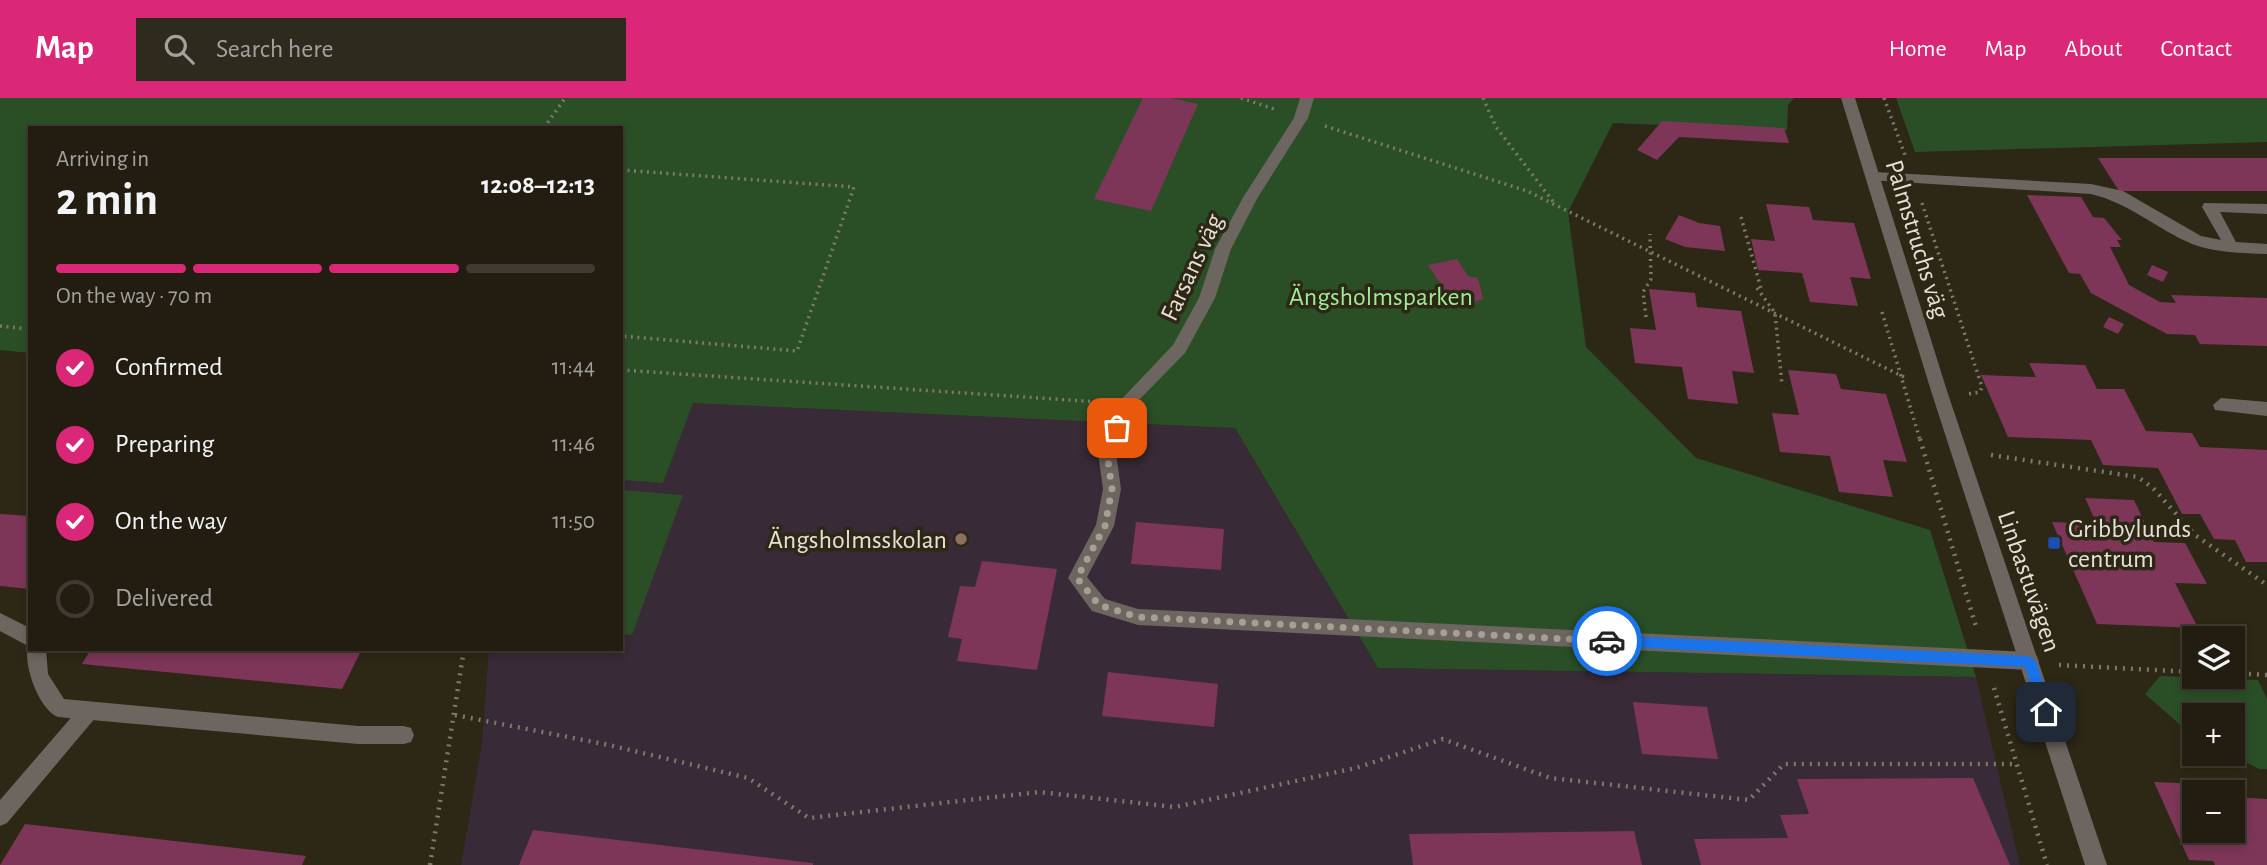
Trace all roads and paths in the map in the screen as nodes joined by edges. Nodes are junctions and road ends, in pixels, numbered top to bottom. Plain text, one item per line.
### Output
1 (565, 98) edge
2 (1241, 98) edge
3 (1307, 98) edge
4 (1483, 98) edge
5 (1848, 98) edge
6 (1884, 98) edge
7 (1301, 118) junction
8 (545, 126) edge
9 (623, 170) edge
10 (1874, 177) junction
11 (1914, 179) junction
12 (1555, 204) dead end
13 (2267, 209) edge
14 (1741, 217) dead end
15 (1650, 234) dead end
16 (2232, 247) junction
17 (2267, 249) edge
18 (1757, 288) dead end
19 (1763, 297) junction
20 (1880, 303) dead end
21 (1646, 317) dead end
22 (0, 326) edge
23 (28, 329) edge
24 (623, 336) edge
25 (623, 370) edge
26 (1900, 376) junction
27 (1782, 385) dead end
28 (1940, 394) junction
29 (1126, 403) junction
30 (2221, 405) dead end
31 (2267, 409) edge
32 (1959, 450) junction
33 (2267, 584) edge
34 (0, 621) edge
35 (28, 637) edge
36 (36, 651) edge
37 (464, 651) edge
38 (1985, 659) junction
39 (2029, 661) junction
40 (2182, 672) edge
41 (2245, 674) edge
42 (2267, 675) edge
43 (89, 711) junction
44 (456, 715) junction
45 (404, 735) dead end
46 (2017, 764) junction
47 (0, 816) edge
48 (430, 865) edge
49 (2047, 865) edge
50 (2096, 865) edge

1 - 8 path
2 - 7 path
3 - 7 street, Farsans väg
4 - 12 path
5 - 10 street, Palmstruchs väg
6 - 11 path
7 - 26 path
7 - 29 street, Farsans väg
9 - 24 path
10 - 11 street
10 - 28 street, Palmstruchs väg
11 - 16 street
11 - 28 path
13 - 16 street
14 - 19 path
15 - 21 path
16 - 17 street
18 - 19 path
19 - 27 path
20 - 26 path
22 - 23 path
25 - 29 path
26 - 28 path
26 - 38 path
28 - 32 street, Linbastuvägen
29 - 38 street, Farsans väg
30 - 31 street
32 - 33 path
32 - 39 street, Linbastuvägen
34 - 35 street
36 - 43 street
37 - 44 path
38 - 39 street
38 - 46 path
39 - 40 path
39 - 50 street, Linbastuvägen
41 - 42 path
43 - 45 street
43 - 47 street
44 - 46 path
44 - 48 path
46 - 49 path

